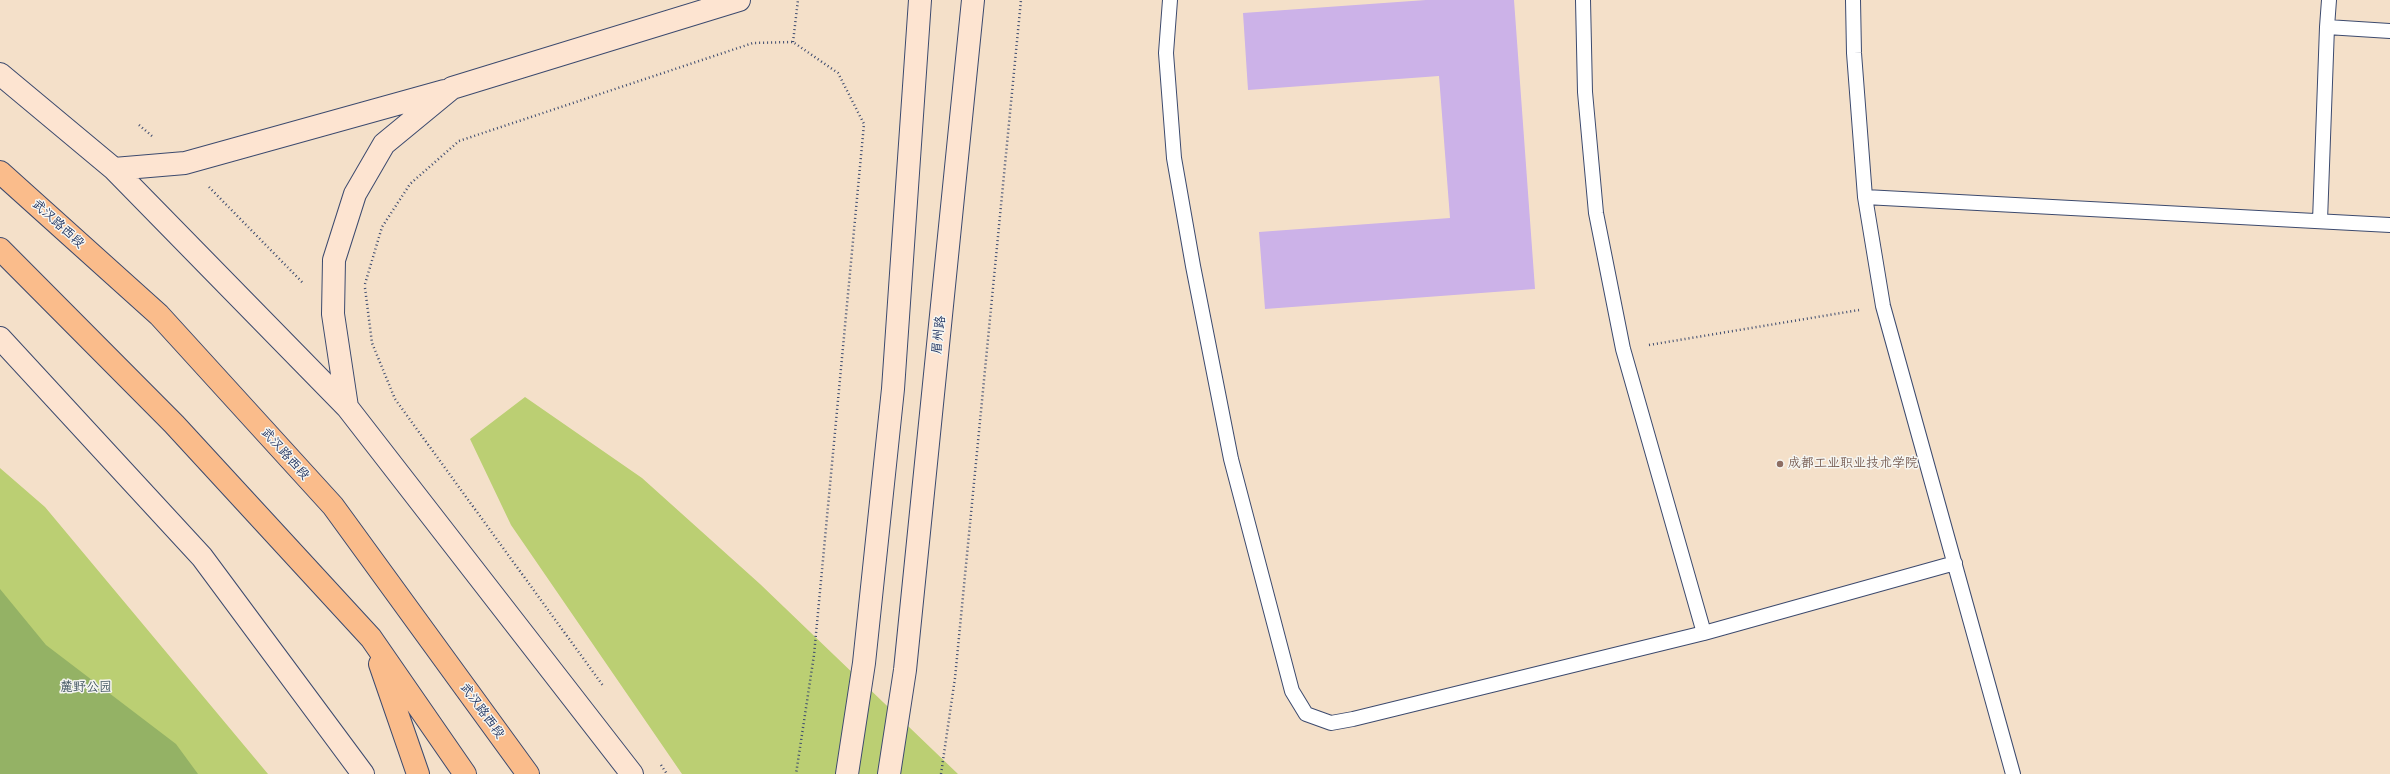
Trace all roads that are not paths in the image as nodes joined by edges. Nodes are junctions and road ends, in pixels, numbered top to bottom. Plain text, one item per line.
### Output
1 (739, 0) edge
2 (920, 0) edge
3 (973, 0) edge
4 (1170, 0) edge
5 (1583, 0) edge
6 (1853, 0) edge
7 (2329, 0) edge
8 (2327, 27) junction
9 (2390, 31) edge
10 (0, 74) edge
11 (452, 88) junction
12 (114, 169) junction
13 (0, 172) edge
14 (1865, 197) junction
15 (2320, 221) junction
16 (2390, 225) edge
17 (0, 249) edge
18 (0, 338) edge
19 (347, 407) junction
20 (1954, 564) junction
21 (1704, 632) junction
22 (371, 638) junction
23 (363, 774) edge
24 (418, 774) edge
25 (465, 774) edge
26 (528, 774) edge
27 (632, 774) edge
28 (847, 774) edge
29 (889, 774) edge
30 (2013, 774) edge

1 - 11 main road
2 - 28 main road
3 - 29 main road, 眉州路
4 - 21 lane
5 - 21 lane
6 - 14 lane
7 - 8 lane
8 - 9 lane
8 - 15 lane
10 - 12 main road
11 - 12 main road
11 - 19 main road
12 - 19 main road
13 - 26 highway, 武汉路西段
14 - 15 lane
14 - 20 lane
15 - 16 lane
17 - 22 highway
18 - 23 main road
19 - 27 main road
20 - 21 lane
20 - 30 lane
22 - 24 highway
22 - 25 highway

